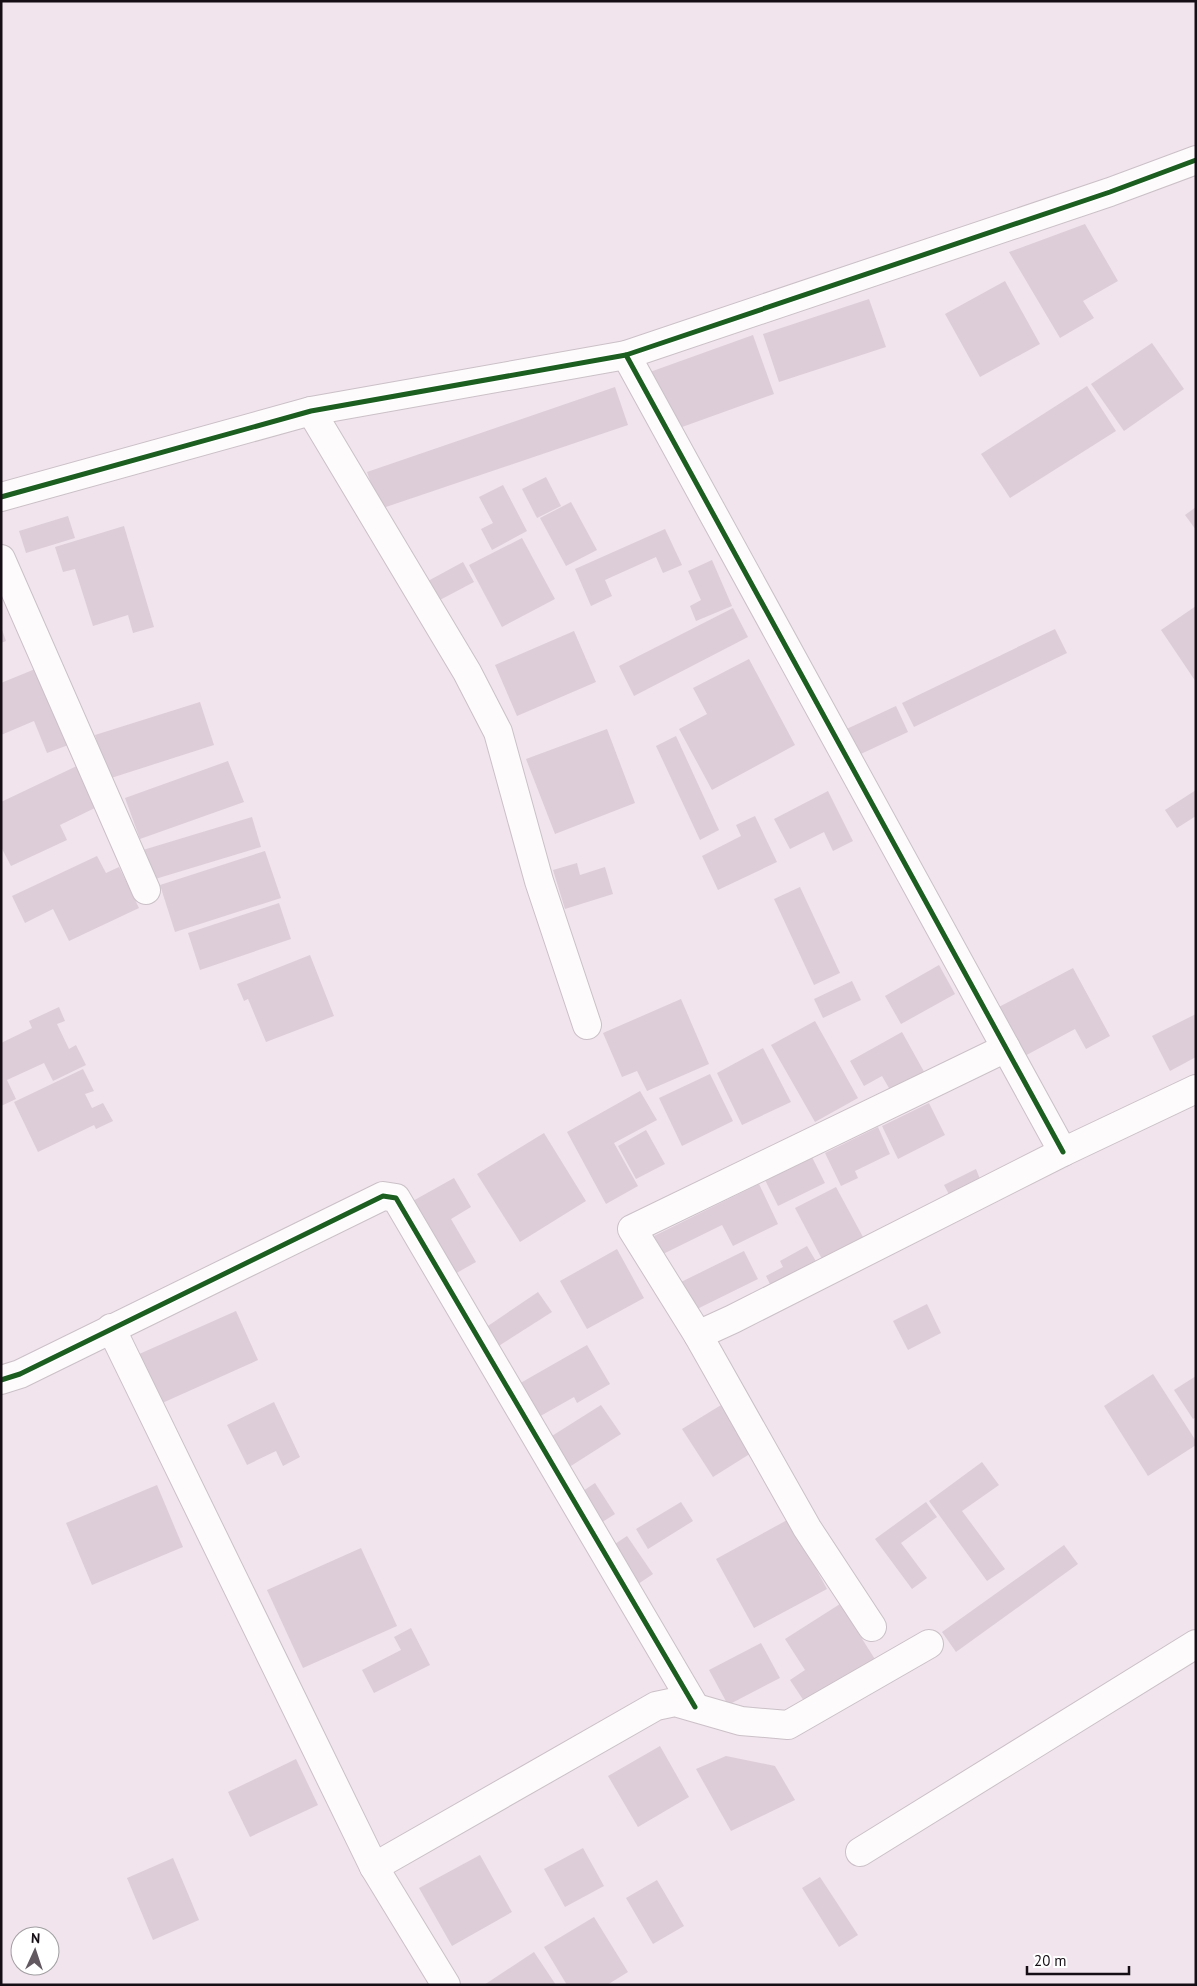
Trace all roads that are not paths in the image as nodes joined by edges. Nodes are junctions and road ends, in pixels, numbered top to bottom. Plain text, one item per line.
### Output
1 (1196, 160) edge
2 (626, 355) junction
3 (312, 411) junction
4 (1, 497) edge
5 (1, 559) edge
6 (146, 890) dead end
7 (587, 1025) dead end
8 (1006, 1048) junction
9 (1196, 1089) edge
10 (1063, 1152) junction
11 (111, 1328) junction
12 (698, 1335) junction
13 (2, 1381) edge
14 (872, 1627) dead end
15 (929, 1644) dead end
16 (1196, 1644) edge
17 (695, 1707) junction
18 (860, 1852) dead end
19 (374, 1866) junction
20 (446, 1985) edge

1 - 2 street
2 - 3 street
2 - 8 street
3 - 4 street
3 - 7 street
5 - 6 street
8 - 10 street
8 - 12 street
9 - 10 street
10 - 12 street
11 - 13 street
11 - 17 street
11 - 19 street
12 - 14 street
15 - 17 street
16 - 18 street
17 - 19 street
19 - 20 street

